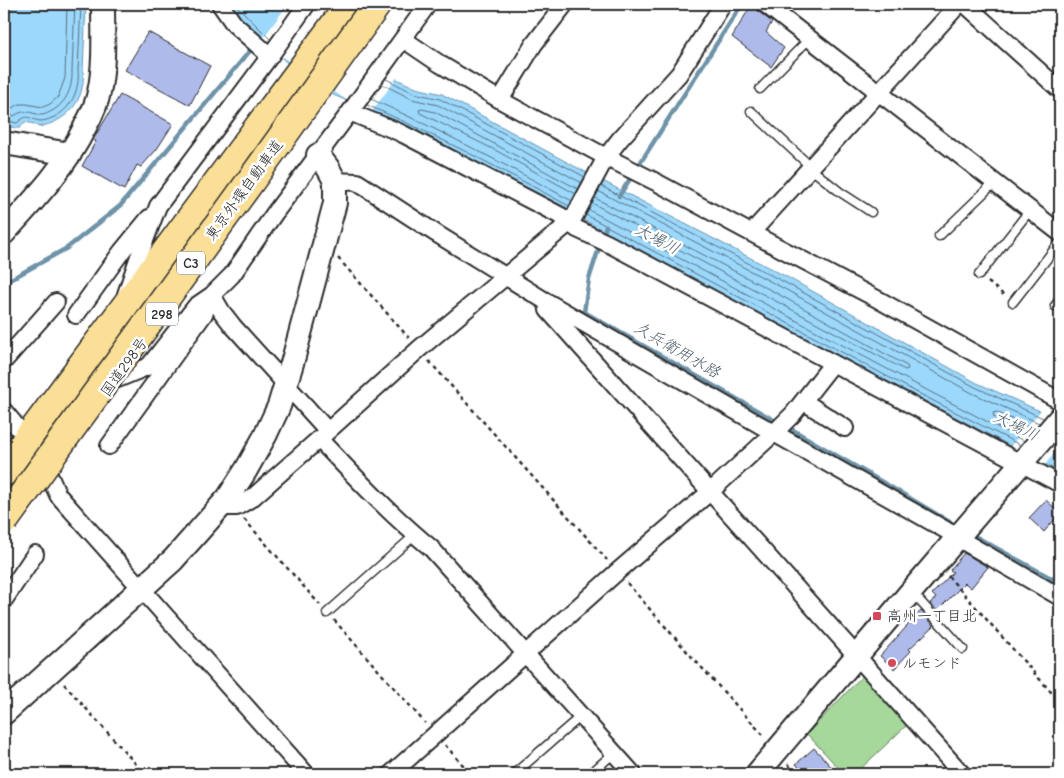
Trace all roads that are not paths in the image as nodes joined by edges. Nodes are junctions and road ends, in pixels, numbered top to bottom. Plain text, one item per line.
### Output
1 (103, 4) edge
2 (220, 4) edge
3 (307, 4) edge
4 (377, 4) edge
5 (388, 4) edge
6 (428, 4) edge
7 (565, 4) edge
8 (723, 4) edge
9 (765, 4) edge
10 (960, 4) edge
11 (965, 4) edge
12 (351, 7) edge
13 (810, 38) junction
14 (399, 45) junction
15 (270, 56) junction
16 (760, 89) dead end
17 (1060, 90) edge
18 (880, 92) junction
19 (500, 100) junction
20 (751, 111) dead end
21 (350, 112) junction
22 (4, 143) edge
23 (70, 154) junction
24 (318, 155) junction
25 (606, 157) junction
26 (811, 168) junction
27 (336, 181) junction
28 (995, 182) junction
29 (158, 206) junction
30 (1030, 210) junction
31 (871, 212) dead end
32 (572, 220) junction
33 (4, 233) edge
34 (751, 233) junction
35 (1060, 233) edge
36 (940, 236) dead end
37 (1060, 242) edge
38 (979, 275) road end
39 (504, 276) junction
40 (212, 295) junction
41 (1060, 299) edge
42 (56, 302) dead end
43 (547, 302) junction
44 (1012, 302) road end
45 (1055, 306) dead end
46 (120, 313) junction
47 (76, 316) dead end
48 (4, 361) edge
49 (833, 363) junction
50 (115, 380) junction
51 (285, 385) junction
52 (1060, 400) edge
53 (803, 402) junction
54 (4, 411) edge
55 (1060, 418) edge
56 (845, 428) dead end
57 (774, 434) junction
58 (324, 435) junction
59 (27, 439) junction
60 (109, 446) dead end
61 (1024, 460) junction
62 (4, 472) edge
63 (49, 475) junction
64 (1060, 484) edge
65 (711, 492) junction
66 (4, 495) edge
67 (228, 507) junction
68 (4, 521) edge
69 (415, 534) junction
70 (4, 538) edge
71 (958, 538) junction
72 (35, 554) dead end
73 (141, 589) junction
74 (909, 594) junction
75 (1060, 597) edge
76 (4, 600) edge
77 (327, 613) road end
78 (963, 649) dead end
79 (526, 653) junction
80 (856, 657) junction
81 (4, 713) edge
82 (581, 716) junction
83 (614, 753) junction
84 (306, 774) edge
85 (391, 774) edge
86 (514, 774) edge
87 (590, 774) edge
88 (633, 774) edge
89 (758, 774) edge
90 (962, 774) edge

1 - 23 street
2 - 15 street
3 - 15 street
4 - 68 highway, 東京外環自動車道 / C3, bridge
5 - 50 highway, 国道298号 / 298
6 - 14 street
7 - 19 street
8 - 25 street
9 - 13 street
10 - 18 street
11 - 17 street
12 - 46 highway, 298
12 - 66 highway, 東京外環自動車道 / C3
13 - 16 lane
13 - 18 street
14 - 19 street
14 - 21 street
15 - 29 street
18 - 26 street
18 - 28 street
19 - 25 street
20 - 26 lane
21 - 24 street
21 - 32 street
22 - 23 street
23 - 33 street
24 - 27 street
24 - 40 street
25 - 32 street
25 - 34 street
26 - 31 lane
26 - 34 street
27 - 39 street
27 - 51 street
28 - 30 street
28 - 36 lane
29 - 46 street
29 - 47 street
30 - 35 street
30 - 38 lane
32 - 39 street
32 - 49 street
34 - 52 street
37 - 44 lane
39 - 43 street
39 - 58 street
40 - 50 street
40 - 51 street
40 - 60 street
41 - 45 lane
42 - 48 street
43 - 57 street
43 - 65 street
46 - 59 highway, 298
49 - 53 street
49 - 61 street
50 - 63 highway, 国道298号 / 298
51 - 58 street
51 - 67 street
53 - 56 street
53 - 57 street
54 - 59 street
55 - 61 street
57 - 65 street
57 - 71 street
58 - 67 street
58 - 69 street
59 - 62 highway, 298
59 - 63 street
61 - 64 street
61 - 71 street
63 - 70 highway, 国道298号 / 298
63 - 73 street
65 - 79 street
65 - 80 street
67 - 73 street
69 - 77 lane
69 - 79 street
71 - 74 street
71 - 75 street
72 - 76 street
73 - 81 street
73 - 84 street
74 - 78 lane
74 - 80 street
79 - 82 street
79 - 85 street
80 - 89 street
80 - 90 street
82 - 83 street
82 - 86 lane
83 - 87 lane
83 - 88 street

